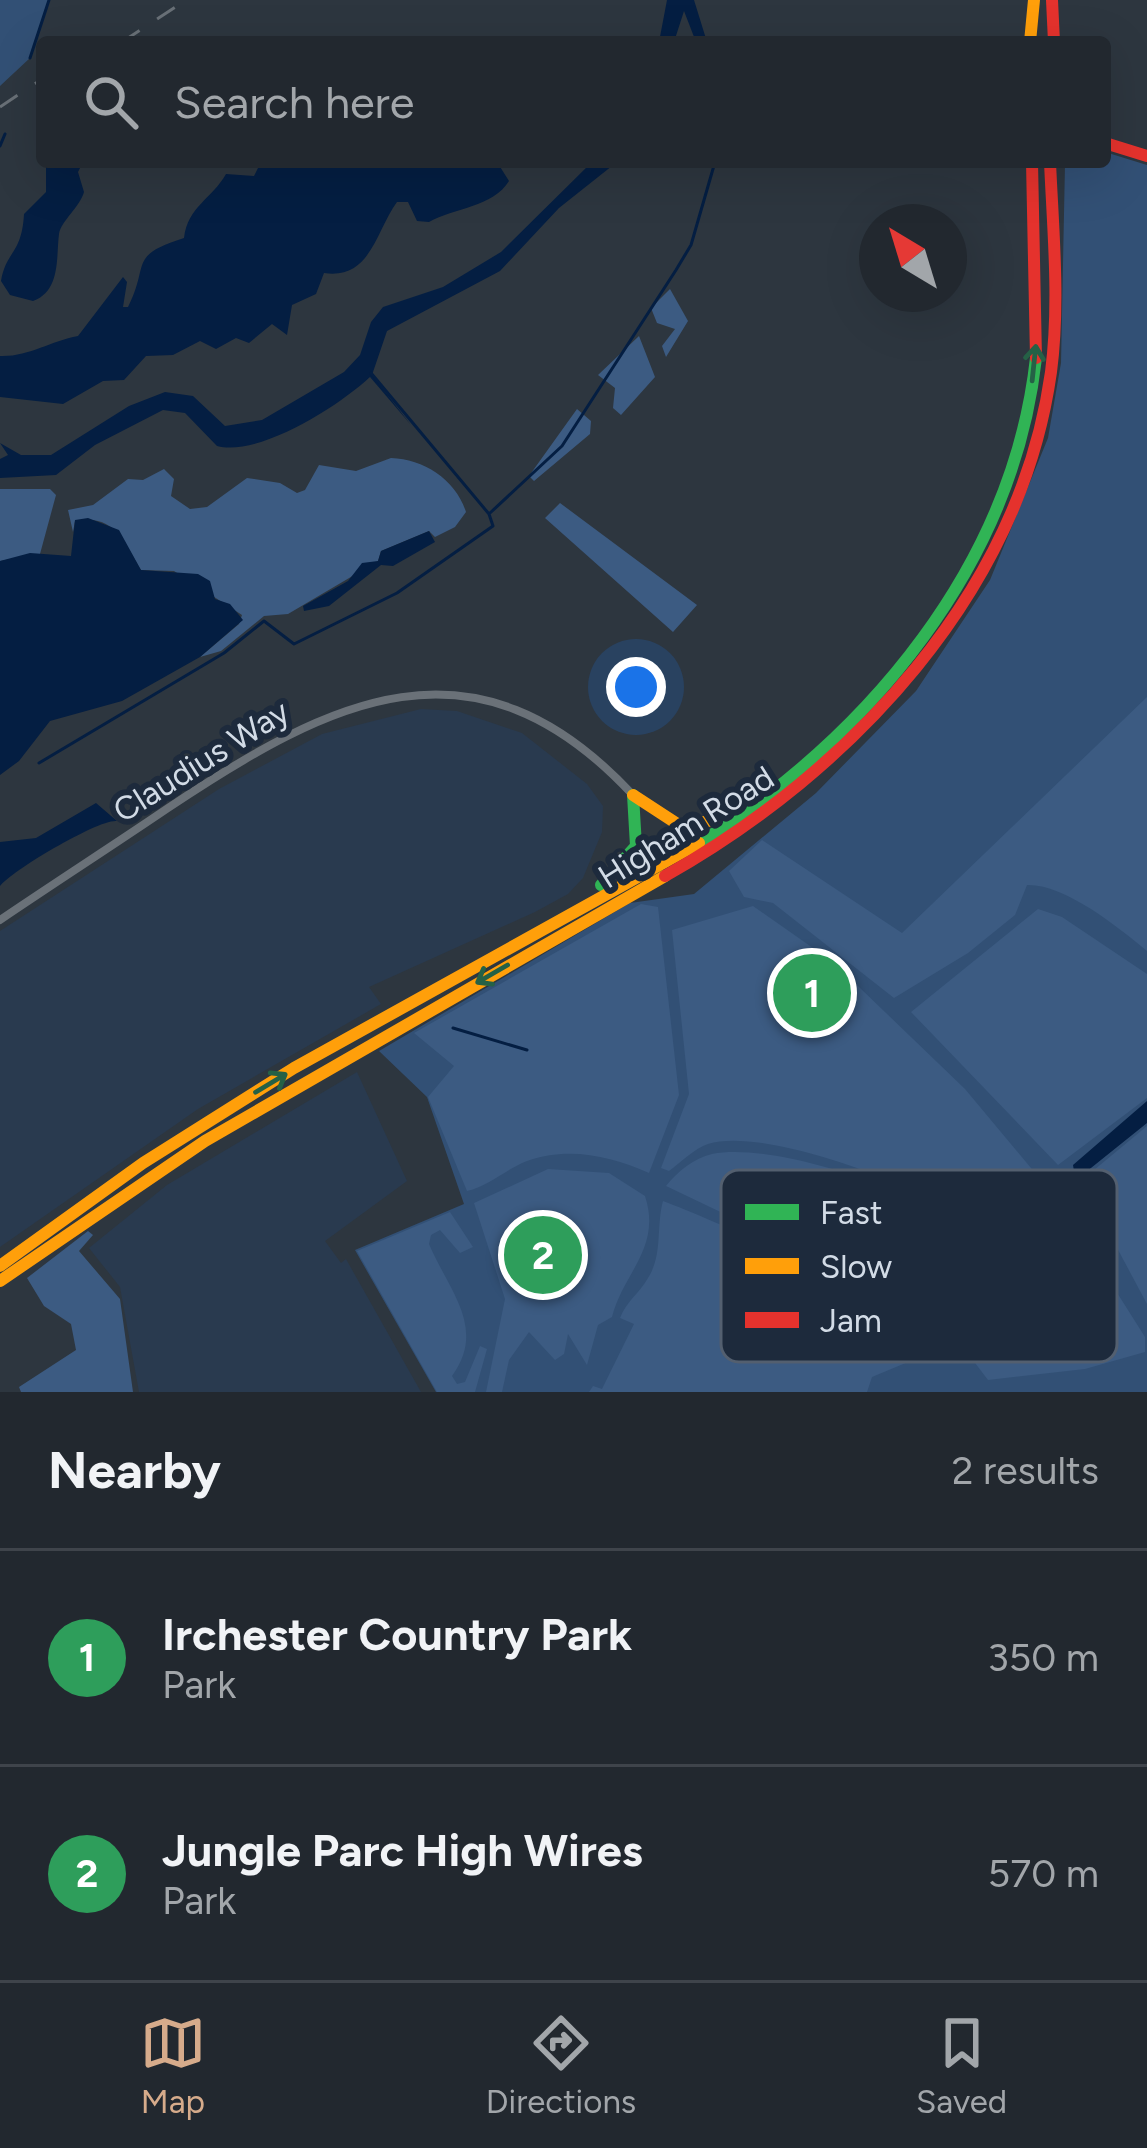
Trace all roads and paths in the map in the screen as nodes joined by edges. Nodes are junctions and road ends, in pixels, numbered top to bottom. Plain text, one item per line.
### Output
1 (1034, 0) edge
2 (1031, 36) edge
3 (1111, 145) edge
4 (1147, 156) edge
5 (1032, 168) edge
6 (1054, 168) edge
7 (822, 754) junction
8 (633, 795) junction
9 (0, 920) edge
10 (525, 938) junction
11 (0, 1266) edge
12 (0, 1281) edge

1 - 2 main road
3 - 4 main road
7 -> 5 main road, Higham Road
6 -> 12 main road, Higham Road
7 - 8 main road
7 - 10 main road, Higham Road
8 - 9 street, Claudius Way
8 - 10 main road
11 -> 10 main road, Higham Road

